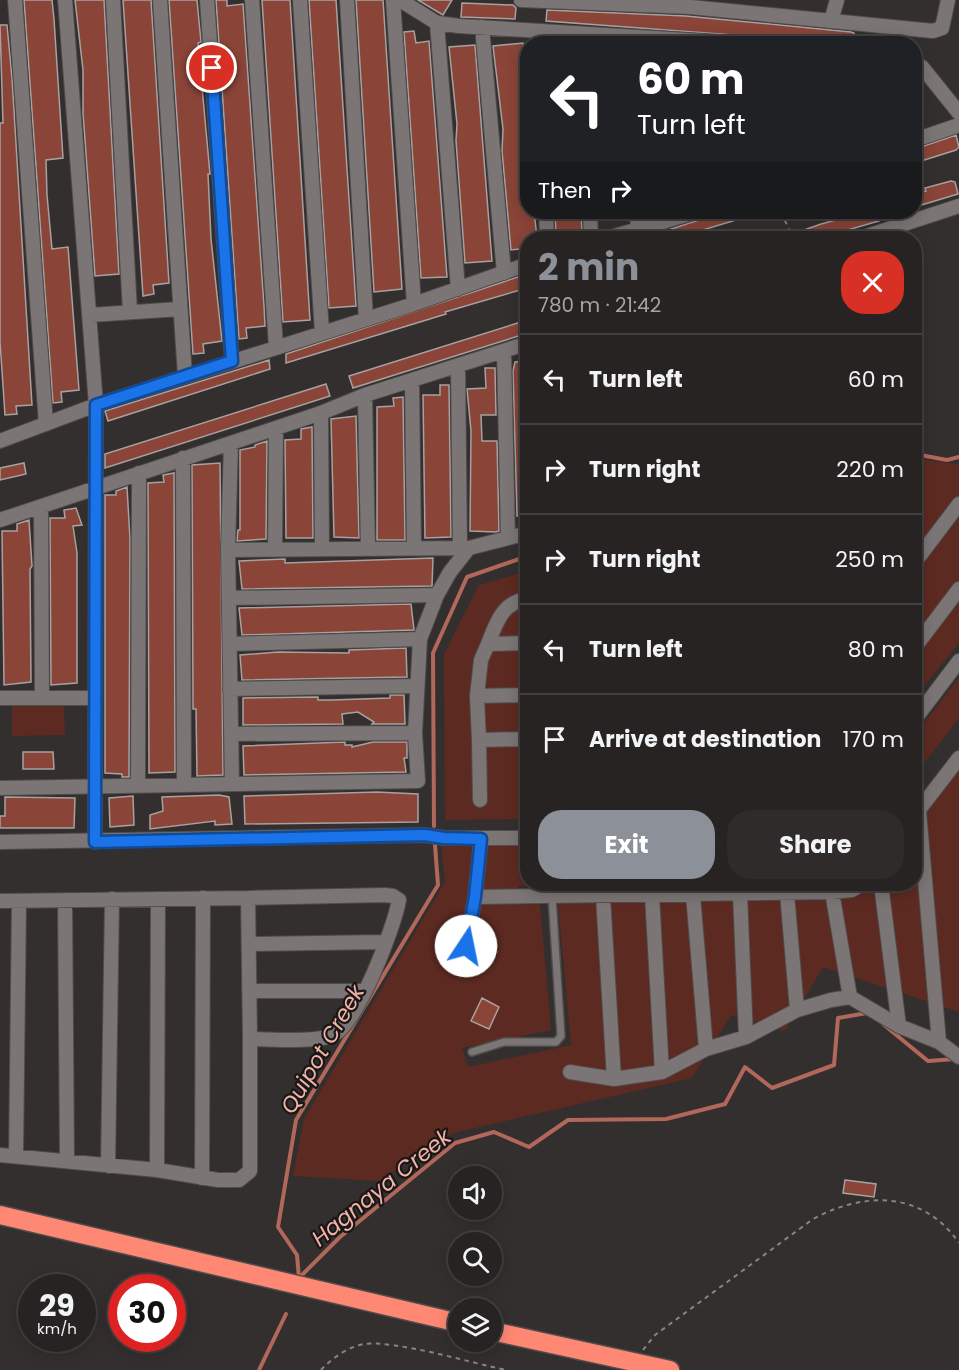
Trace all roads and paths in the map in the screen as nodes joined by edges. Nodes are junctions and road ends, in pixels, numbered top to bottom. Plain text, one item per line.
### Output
1 (15, 0) edge
2 (65, 0) edge
3 (113, 0) edge
4 (160, 0) edge
5 (207, 0) edge
6 (252, 0) edge
7 (300, 0) edge
8 (347, 0) edge
9 (393, 0) edge
10 (400, 0) edge
11 (521, 0) edge
12 (837, 0) edge
13 (948, 0) edge
14 (691, 4) edge
15 (831, 21) junction
16 (437, 23) junction
17 (482, 27) junction
18 (531, 36) edge
19 (922, 67) edge
20 (959, 113) edge
21 (959, 125) edge
22 (922, 138) edge
23 (959, 206) edge
24 (922, 218) edge
25 (637, 219) edge
26 (670, 219) edge
27 (919, 219) edge
28 (638, 230) junction
29 (634, 231) edge
30 (882, 231) edge
31 (520, 267) edge
32 (504, 273) junction
33 (458, 289) junction
34 (414, 304) junction
35 (180, 309) junction
36 (130, 312) junction
37 (90, 315) junction
38 (366, 319) junction
39 (322, 332) junction
40 (276, 346) junction
41 (520, 346) edge
42 (504, 351) junction
43 (232, 361) junction
44 (458, 366) junction
45 (184, 376) junction
46 (412, 380) junction
47 (365, 395) junction
48 (96, 405) junction
49 (321, 413) junction
50 (46, 424) junction
51 (276, 428) junction
52 (0, 437) edge
53 (231, 443) junction
54 (183, 458) junction
55 (139, 473) junction
56 (95, 487) junction
57 (959, 504) edge
58 (41, 507) junction
59 (0, 520) edge
60 (520, 535) edge
61 (508, 538) junction
62 (414, 548) junction
63 (465, 548) junction
64 (322, 549) junction
65 (368, 549) junction
66 (228, 550) junction
67 (275, 550) junction
68 (922, 553) edge
69 (959, 589) edge
70 (436, 595) junction
71 (229, 598) junction
72 (520, 600) edge
73 (922, 638) edge
74 (420, 639) junction
75 (520, 643) edge
76 (230, 644) junction
77 (488, 644) junction
78 (959, 661) edge
79 (416, 686) junction
80 (230, 689) junction
81 (520, 695) edge
82 (477, 696) junction
83 (0, 698) edge
84 (42, 698) junction
85 (94, 698) junction
86 (922, 710) edge
87 (415, 733) junction
88 (231, 734) junction
89 (520, 739) edge
90 (478, 740) junction
91 (959, 758) edge
92 (232, 784) junction
93 (184, 785) junction
94 (138, 786) junction
95 (95, 787) junction
96 (0, 788) edge
97 (480, 800) dead end
98 (922, 806) edge
99 (520, 838) edge
100 (481, 839) junction
101 (0, 842) edge
102 (95, 842) junction
103 (922, 865) edge
104 (805, 891) edge
105 (832, 891) edge
106 (882, 891) edge
107 (787, 893) junction
108 (740, 894) junction
109 (693, 895) junction
110 (603, 896) junction
111 (652, 896) junction
112 (475, 897) junction
113 (552, 897) junction
114 (203, 898) junction
115 (248, 898) junction
116 (112, 899) junction
117 (158, 899) junction
118 (65, 900) junction
119 (0, 901) edge
120 (19, 901) junction
121 (384, 942) junction
122 (249, 944) junction
123 (466, 946) dead end
124 (249, 991) junction
125 (366, 991) junction
126 (850, 997) junction
127 (797, 1010) junction
128 (899, 1026) junction
129 (747, 1037) junction
130 (250, 1039) junction
131 (939, 1042) junction
132 (706, 1048) junction
133 (472, 1052) dead end
134 (959, 1057) edge
135 (570, 1072) dead end
136 (662, 1072) junction
137 (614, 1079) junction
138 (0, 1155) edge
139 (16, 1156) junction
140 (67, 1160) junction
141 (108, 1166) junction
142 (157, 1170) junction
143 (202, 1178) junction
144 (0, 1215) edge
145 (0, 1224) edge
146 (959, 1243) edge
147 (448, 1320) edge
148 (448, 1329) edge
149 (502, 1334) edge
150 (502, 1342) edge
151 (630, 1367) edge
152 (321, 1370) edge
153 (506, 1370) edge
154 (669, 1370) edge

1 - 50 street
2 - 37 street
3 - 36 street
4 - 35 street
5 - 43 street
6 - 40 street
7 - 39 street
8 - 38 street
9 - 34 street
10 - 16 street
11 - 14 street
12 - 15 street
13 - 15 street
14 - 15 street
16 - 17 street
16 - 33 street
17 - 18 street
17 - 32 street
19 - 20 street
21 - 22 street
23 - 24 street
25 - 28 street
26 - 28 street
27 - 30 street
28 - 29 street
31 - 32 street
32 - 33 street
33 - 34 street
34 - 38 street
35 - 36 street
35 - 45 street
36 - 37 street
37 - 48 street
38 - 39 street
39 - 40 street
40 - 43 street
41 - 42 street
42 - 44 street
42 - 61 street
43 - 45 street
44 - 46 street
44 - 63 street
45 - 48 street
46 - 47 street
46 - 62 street
47 - 49 street
47 - 65 street
48 - 50 street
48 - 56 street
49 - 51 street
49 - 64 street
50 - 52 street
51 - 53 street
51 - 67 street
53 - 54 street
53 - 66 street
54 - 55 street
54 - 93 street
55 - 56 street
55 - 94 street
56 - 58 street
56 - 85 street
57 - 68 street
58 - 59 street
58 - 84 street
60 - 61 street
61 - 63 street
62 - 63 street
62 - 65 street
63 - 70 street
64 - 65 street
64 - 67 street
66 - 67 street
66 - 71 street
69 - 73 street
70 - 71 street
70 - 74 street
71 - 76 street
72 - 77 street
74 - 76 street
74 - 79 street
75 - 77 street
76 - 80 street
77 - 82 street
78 - 86 street
79 - 80 street
79 - 87 street
80 - 88 street
81 - 82 street
82 - 90 street
83 - 84 street
84 - 85 street
85 - 95 street
87 - 88 street
87 - 92 street
88 - 92 street
89 - 90 street
90 - 97 street
91 - 98 street
92 - 93 street
93 - 94 street
94 - 95 street
95 - 96 street
95 - 102 street
99 - 100 street
100 - 102 street
100 - 112 street
101 - 102 street
103 - 131 street
104 - 107 street
105 - 126 street
106 - 128 street
107 - 108 street
107 - 127 street
108 - 109 street
108 - 129 street
109 - 111 street
109 - 132 street
110 - 111 street
110 - 113 street
110 - 137 street
111 - 136 street
112 - 113 street
112 - 123 street
113 - 133 lane
114 - 115 street
114 - 117 street
114 - 143 street
115 - 121 street
115 - 122 street
116 - 117 street
116 - 118 street
116 - 141 street
117 - 142 street
118 - 120 street
118 - 140 street
119 - 120 street
120 - 139 street
121 - 122 street
121 - 125 street
122 - 124 street
124 - 125 street
124 - 130 street
125 - 130 street
126 - 127 street
126 - 128 street
127 - 129 street
128 - 131 street
129 - 132 street
130 - 143 street
131 - 134 street
132 - 136 street
135 - 137 street
136 - 137 street
138 - 139 street
139 - 140 street
140 - 141 street
141 - 142 street
142 - 143 street
144 - 147 highway
145 - 148 highway
146 - 151 path
149 - 151 highway
150 - 151 highway
151 - 154 highway
152 - 153 path

